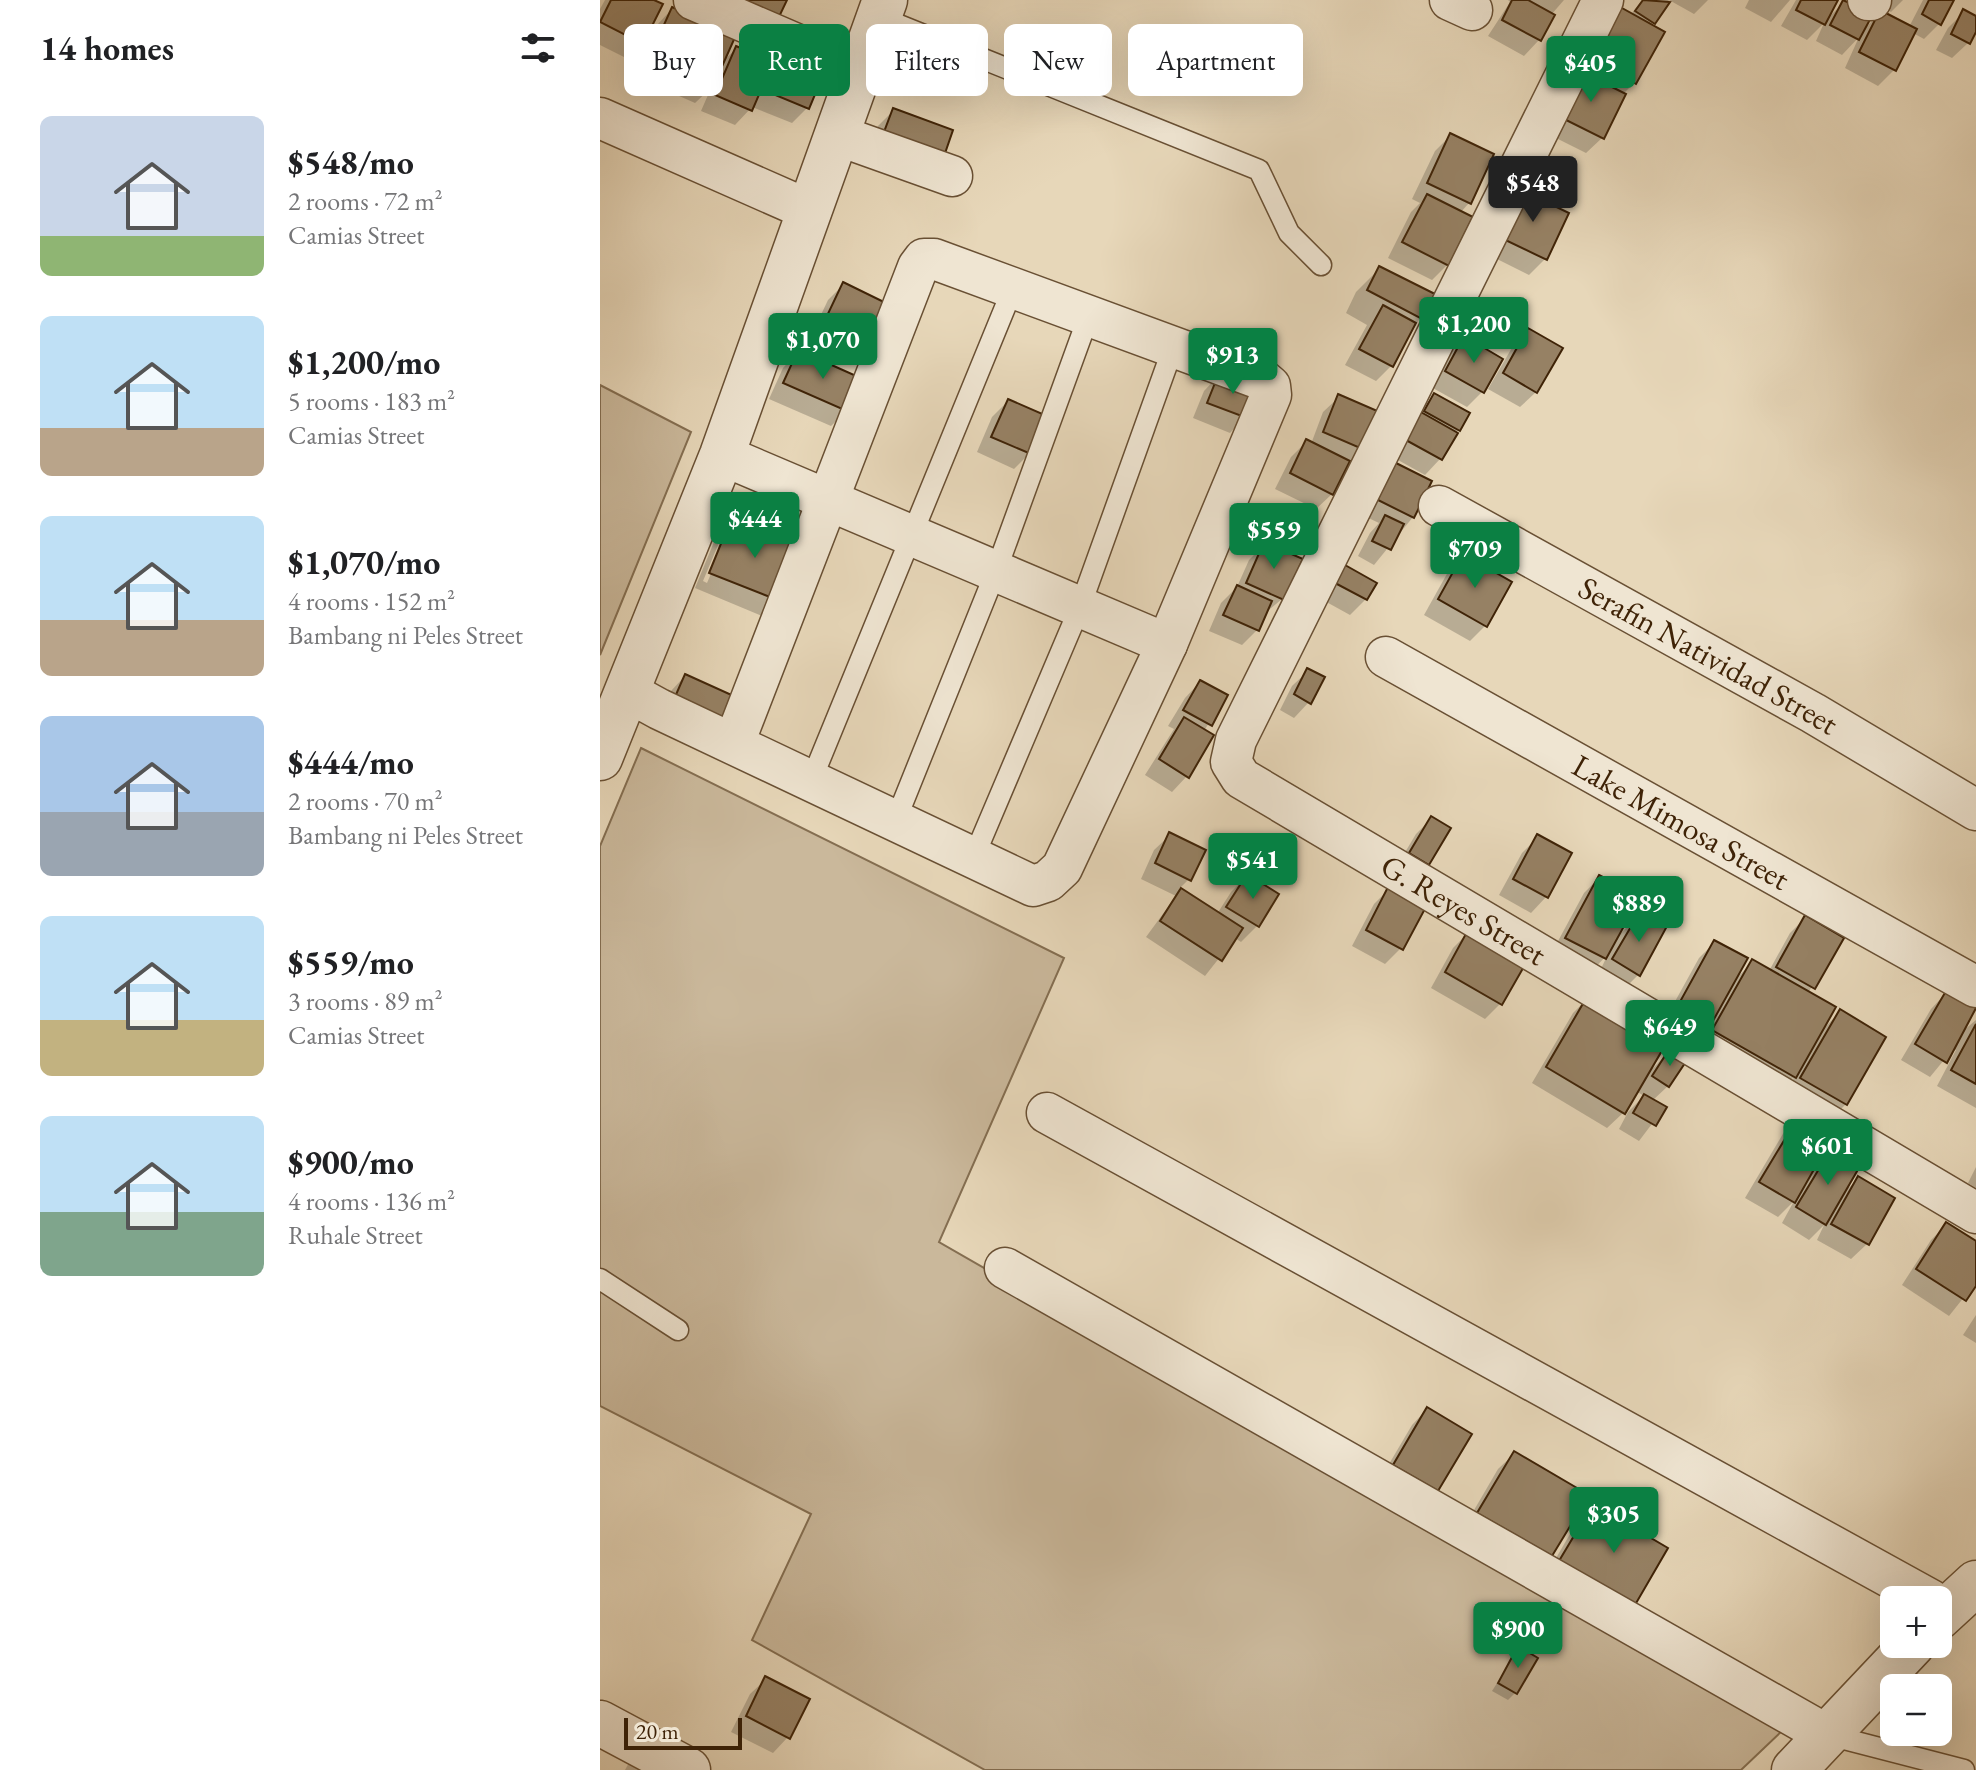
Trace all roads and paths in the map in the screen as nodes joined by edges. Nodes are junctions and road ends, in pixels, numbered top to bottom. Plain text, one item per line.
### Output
1 (694, 0) edge
2 (1603, 0) edge
3 (882, 9) edge
4 (861, 72) junction
5 (600, 118) edge
6 (837, 135) junction
7 (952, 176) dead end
8 (811, 211) junction
9 (1321, 265) dead end
10 (1013, 288) junction
11 (1089, 315) junction
12 (1173, 348) junction
13 (722, 455) junction
14 (829, 501) junction
15 (1439, 506) dead end
16 (913, 536) junction
17 (996, 571) junction
18 (1080, 607) junction
19 (1167, 644) junction
20 (1386, 657) dead end
21 (628, 692) junction
22 (734, 743) junction
23 (600, 758) edge
24 (811, 781) junction
25 (1976, 810) edge
26 (895, 822) junction
27 (973, 859) junction
28 (1976, 987) edge
29 (1047, 1113) dead end
30 (1976, 1213) edge
31 (1005, 1268) dead end
32 (600, 1279) edge
33 (678, 1330) dead end
34 (1915, 1586) edge
35 (1899, 1658) edge
36 (1825, 1734) junction
37 (606, 1735) edge
38 (688, 1770) edge
39 (1794, 1770) edge
40 (1964, 1770) edge

1 - 4 street
2 - 30 street, G. Reyes Street
3 - 4 street
3 - 9 lane
4 - 6 street
5 - 8 street
6 - 7 street
6 - 8 street
8 - 13 street
10 - 11 street
10 - 14 street
10 - 16 lane
11 - 12 street
11 - 17 lane
12 - 18 lane
12 - 19 street
13 - 14 street
13 - 21 street
14 - 16 street
14 - 22 street
15 - 25 street, Serafin Natividad Street
16 - 17 street
16 - 24 lane
17 - 18 street
17 - 26 lane
18 - 19 street
18 - 27 lane
19 - 27 street
20 - 28 street, Lake Mimosa Street
21 - 22 street
21 - 23 street
22 - 24 street
24 - 26 street
26 - 27 street
29 - 34 street
31 - 36 street
32 - 33 lane
35 - 36 street
36 - 39 street
36 - 40 lane
37 - 38 street

